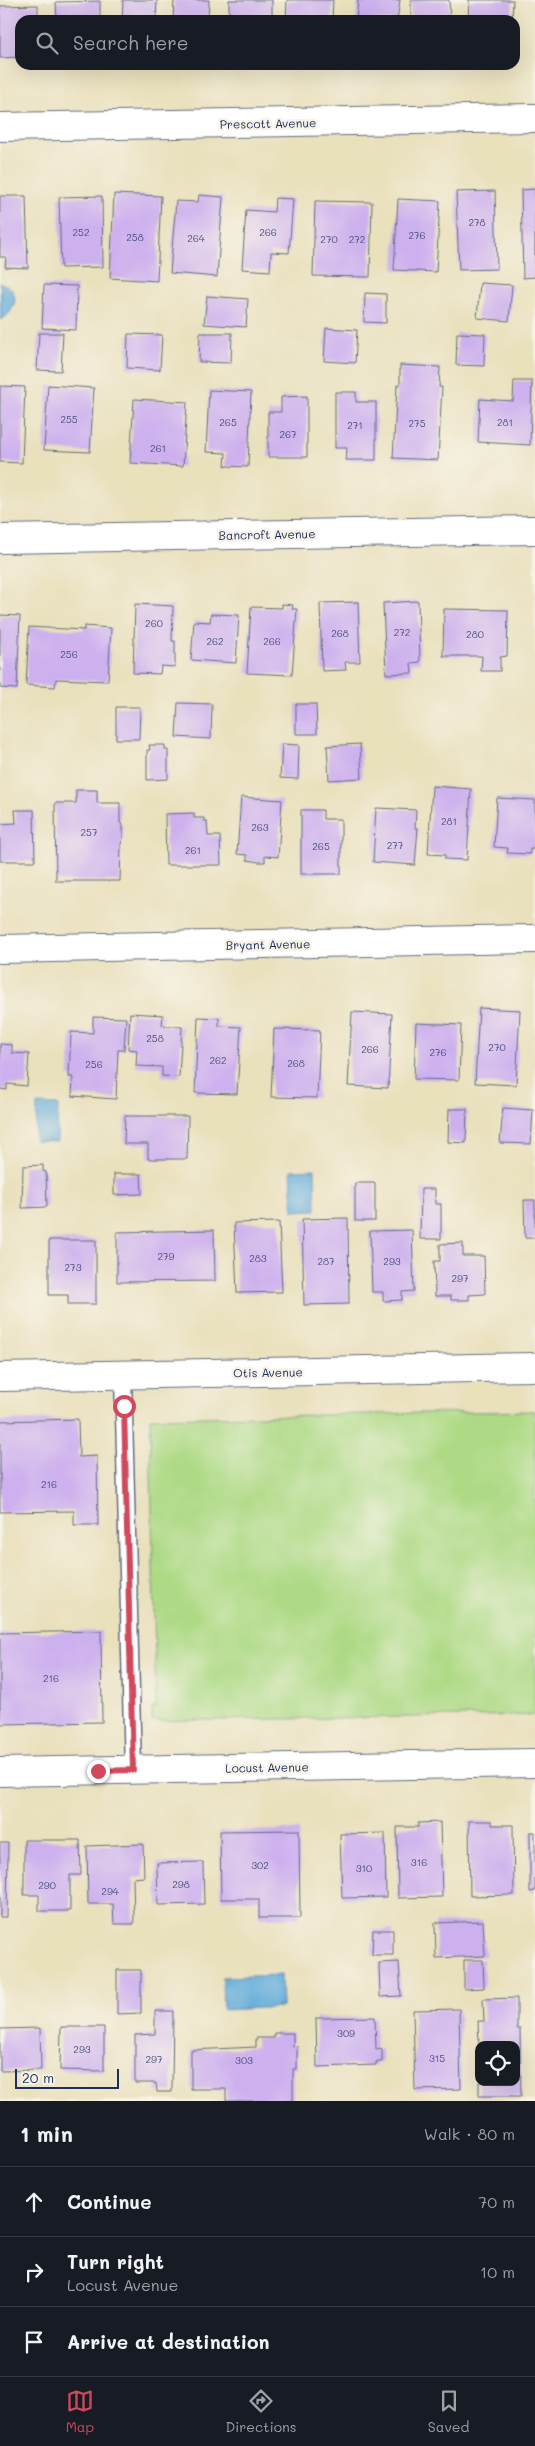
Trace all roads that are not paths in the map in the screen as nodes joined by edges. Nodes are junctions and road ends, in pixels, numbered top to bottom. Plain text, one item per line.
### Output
1 (535, 118) edge
2 (0, 127) edge
3 (535, 530) edge
4 (0, 539) edge
5 (535, 939) edge
6 (0, 949) edge
7 (535, 1367) edge
8 (122, 1375) junction
9 (0, 1377) edge
10 (535, 1763) edge
11 (133, 1770) junction
12 (0, 1772) edge

1 - 2 street, Prescott Avenue
3 - 4 street, Bancroft Avenue
5 - 6 street, Bryant Avenue
7 - 8 street, Otis Avenue
8 - 9 street, Otis Avenue
8 - 11 lane
10 - 11 street, Locust Avenue
11 - 12 street, Locust Avenue

